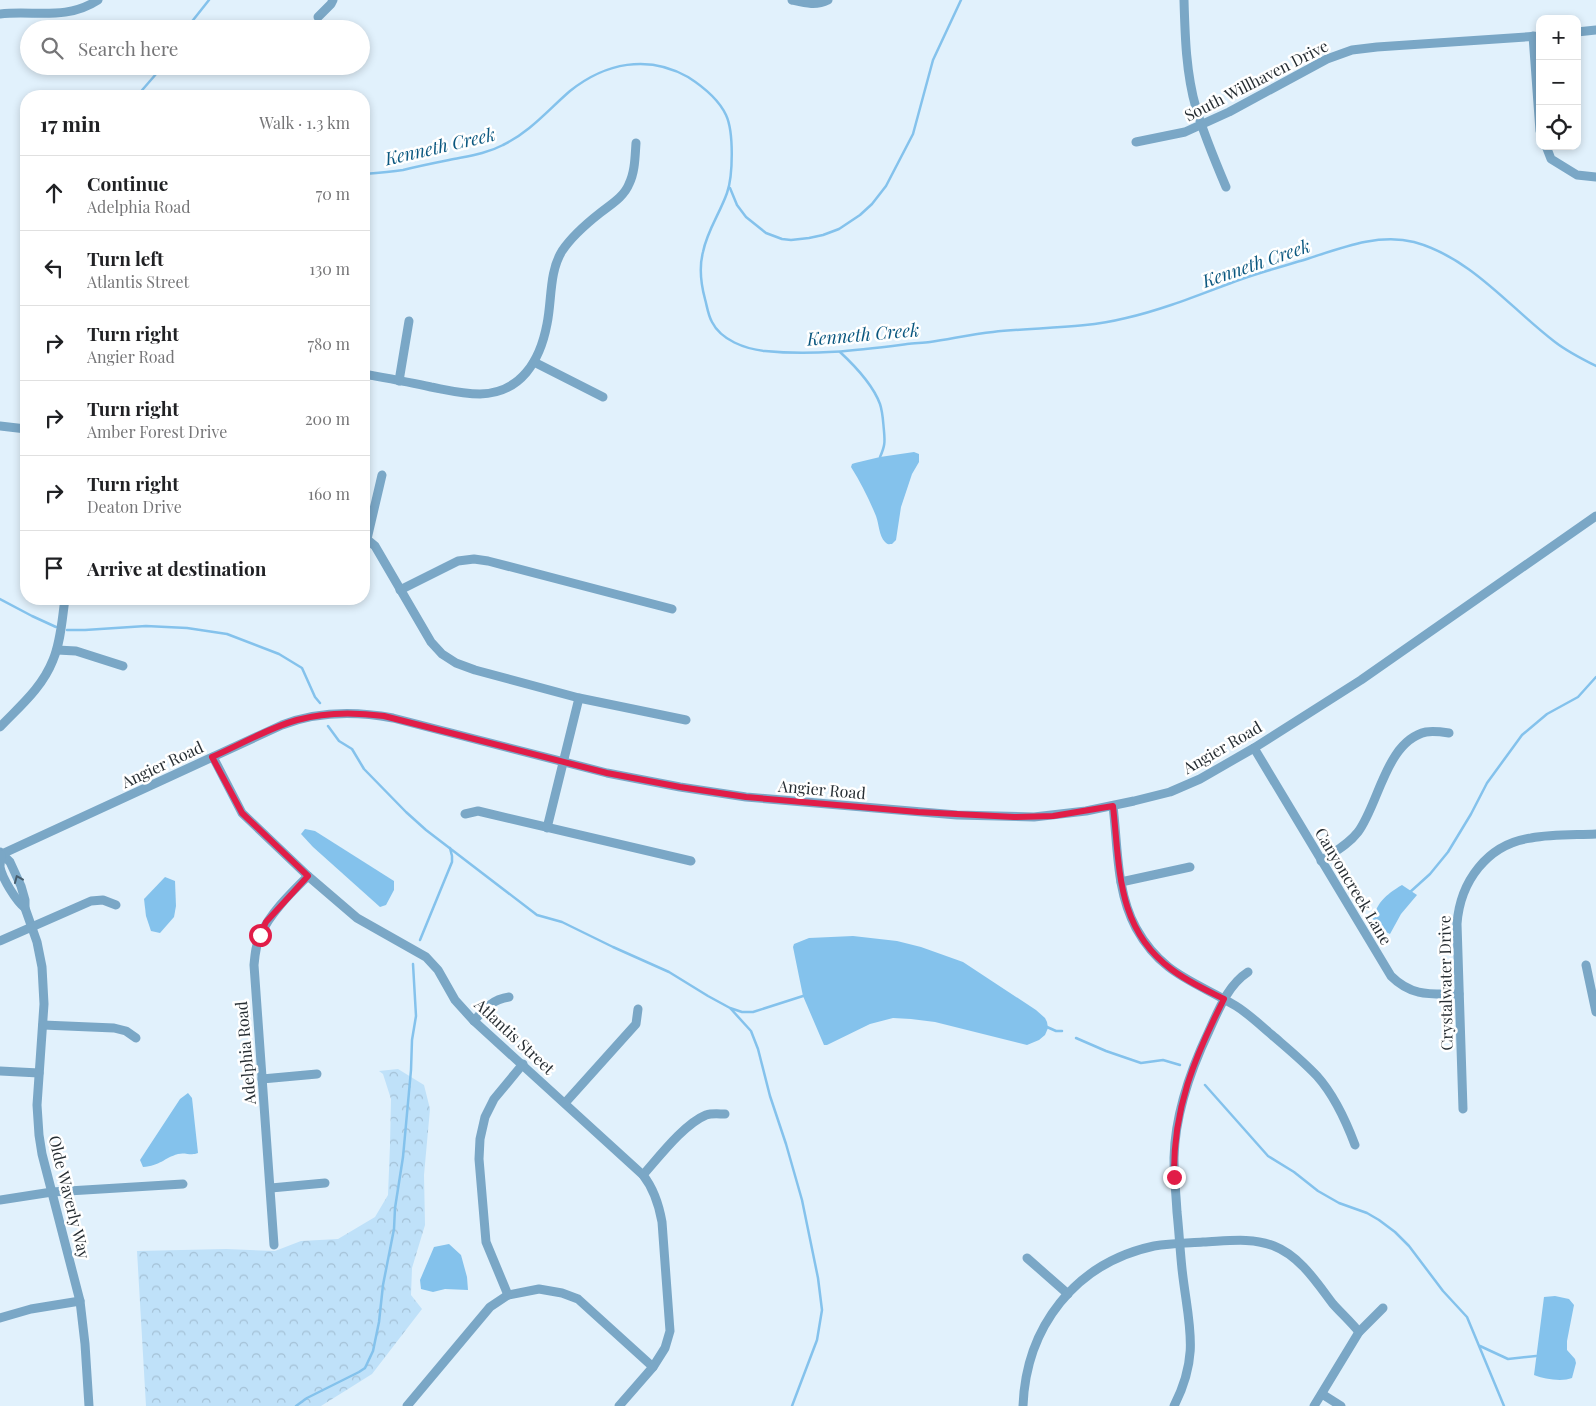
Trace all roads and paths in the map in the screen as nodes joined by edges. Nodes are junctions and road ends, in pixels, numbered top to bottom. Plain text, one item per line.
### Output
1 (98, 0) edge
2 (333, 0) edge
3 (792, 0) edge
4 (828, 0) edge
5 (1184, 0) edge
6 (0, 14) edge
7 (318, 17) dead end
8 (1596, 30) edge
9 (1581, 32) edge
10 (1536, 36) edge
11 (1537, 60) edge
12 (1539, 105) edge
13 (1202, 124) junction
14 (1136, 142) dead end
15 (636, 143) dead end
16 (1548, 150) edge
17 (1596, 177) edge
18 (1226, 187) dead end
19 (409, 321) dead end
20 (534, 362) junction
21 (370, 375) edge
22 (399, 381) junction
23 (603, 397) dead end
24 (0, 426) edge
25 (20, 428) edge
26 (382, 474) dead end
27 (1596, 516) edge
28 (370, 519) edge
29 (370, 542) edge
30 (400, 590) junction
31 (63, 605) edge
32 (672, 609) dead end
33 (57, 650) junction
34 (123, 666) dead end
35 (579, 698) junction
36 (686, 720) dead end
37 (0, 727) edge
38 (1449, 733) dead end
39 (1254, 748) junction
40 (212, 757) junction
41 (563, 763) junction
42 (1113, 806) junction
43 (465, 814) dead end
44 (547, 828) junction
45 (1596, 834) edge
46 (0, 854) edge
47 (691, 861) dead end
48 (1321, 861) junction
49 (1190, 867) dead end
50 (308, 876) junction
51 (1121, 882) junction
52 (116, 905) dead end
53 (32, 927) junction
54 (0, 942) edge
55 (1586, 965) dead end
56 (1248, 972) dead end
57 (1459, 994) junction
58 (509, 997) dead end
59 (1224, 999) junction
60 (638, 1009) dead end
61 (1596, 1012) edge
62 (474, 1021) junction
63 (43, 1025) junction
64 (136, 1038) dead end
65 (522, 1064) junction
66 (0, 1071) edge
67 (39, 1073) junction
68 (317, 1074) dead end
69 (262, 1078) junction
70 (566, 1103) junction
71 (1463, 1109) dead end
72 (725, 1114) dead end
73 (1355, 1145) dead end
74 (643, 1174) junction
75 (325, 1183) dead end
76 (183, 1184) dead end
77 (270, 1188) junction
78 (52, 1192) junction
79 (0, 1200) edge
80 (1180, 1243) junction
81 (274, 1245) dead end
82 (1027, 1258) dead end
83 (1068, 1294) junction
84 (508, 1295) junction
85 (80, 1301) junction
86 (1383, 1308) dead end
87 (0, 1318) edge
88 (1359, 1332) junction
89 (653, 1367) junction
90 (1322, 1394) junction
91 (89, 1406) edge
92 (407, 1406) edge
93 (618, 1406) edge
94 (1023, 1406) edge
95 (1174, 1406) edge
96 (1314, 1406) edge
97 (1341, 1406) edge

1 - 6 street
2 - 7 street
3 - 4 street
5 - 13 street
8 - 9 street
10 - 13 street, South Willhaven Drive
11 - 12 street
13 - 14 street, South Willhaven Drive
13 - 18 street
15 - 20 street
16 - 17 street
19 - 22 street
20 - 22 street
20 - 23 street
21 - 22 street
24 - 25 street
26 - 28 street
27 - 39 street, Angier Road
29 - 30 street
30 - 32 street
30 - 35 street
31 - 33 street
33 - 34 street
33 - 37 street
35 - 36 street
35 - 41 street
38 - 48 street
39 - 42 street, Angier Road
39 - 48 street, Canyoncreek Lane
40 - 41 street, Angier Road
40 - 46 street, Angier Road
40 - 50 street, Atlantis Street
41 - 42 street, Angier Road
41 - 44 street
42 - 51 street
43 - 44 street
44 - 47 street
45 - 57 street, Crystalwater Drive
46 - 53 street, Olde Waverly Way
48 - 57 street, Canyoncreek Lane
49 - 51 street
50 - 62 street, Atlantis Street
50 - 69 street, Adelphia Road
51 - 59 street
52 - 53 street
53 - 54 street
53 - 63 street, Olde Waverly Way
55 - 61 street
56 - 59 street
57 - 71 street, Crystalwater Drive
58 - 62 street
59 - 73 street
59 - 80 street
60 - 70 street
62 - 65 street, Atlantis Street
63 - 64 street
63 - 67 street, Olde Waverly Way
65 - 70 street, Atlantis Street
65 - 84 street
66 - 67 street
67 - 78 street, Olde Waverly Way
68 - 69 street
69 - 77 street, Adelphia Road
70 - 74 street, Atlantis Street
72 - 74 street
74 - 89 street, Atlantis Street
75 - 77 street
76 - 78 street
77 - 81 street, Adelphia Road
78 - 79 street
78 - 85 street, Olde Waverly Way
80 - 83 street
80 - 88 street
80 - 95 street
82 - 83 street
83 - 94 street
84 - 89 street
84 - 92 street
85 - 87 street
85 - 91 street, Olde Waverly Way
86 - 88 street
88 - 90 street
89 - 93 street, Atlantis Street
90 - 96 street
90 - 97 street

